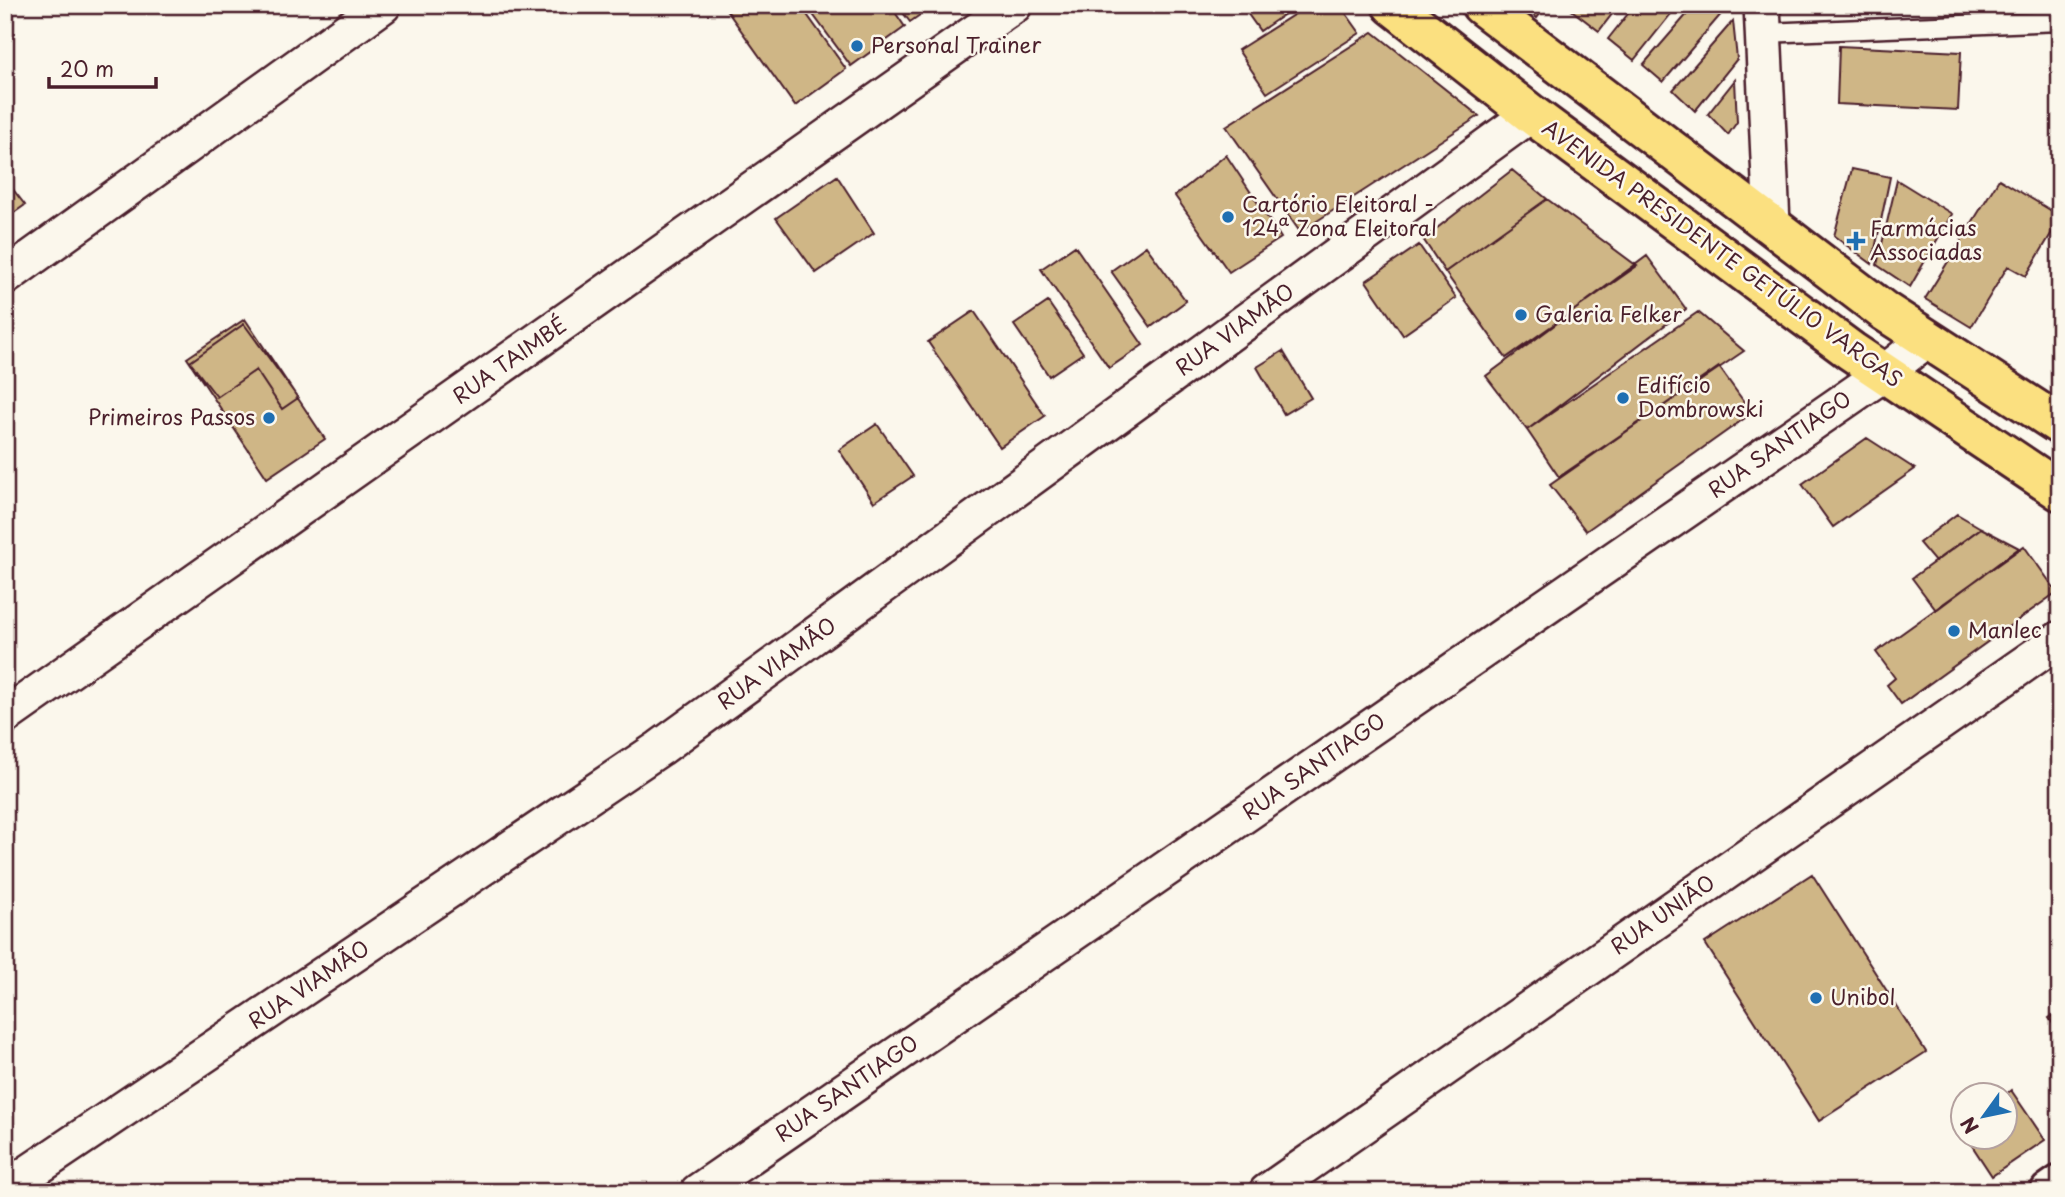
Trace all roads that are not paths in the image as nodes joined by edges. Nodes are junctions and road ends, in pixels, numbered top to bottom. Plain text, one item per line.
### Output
1 (383, 5) edge
2 (1014, 5) edge
3 (1392, 5) edge
4 (1480, 5) edge
5 (1763, 19) edge
6 (2060, 21) edge
7 (1531, 114) junction
8 (1772, 224) junction
9 (5, 277) edge
10 (1927, 339) junction
11 (1883, 374) junction
12 (2056, 416) edge
13 (2060, 491) edge
14 (2060, 639) edge
15 (5, 716) edge
16 (2060, 1185) edge
17 (5, 1189) edge
18 (698, 1192) edge
19 (1267, 1192) edge
20 (2050, 1192) edge

1 - 9 street
2 - 15 street, RUA TAIMBÉ
3 - 7 main road, AVENIDA PRESIDENTE GETÚLIO VARGAS
4 - 8 main road
5 - 6 lane
5 - 8 street
7 - 11 main road, AVENIDA PRESIDENTE GETÚLIO VARGAS
7 - 17 street, RUA VIAMÃO
8 - 10 main road
10 - 11 street, RUA SANTIAGO
10 - 12 main road
11 - 13 main road, AVENIDA PRESIDENTE GETÚLIO VARGAS
11 - 18 street, RUA SANTIAGO
14 - 19 street, RUA UNIÃO
16 - 20 street

